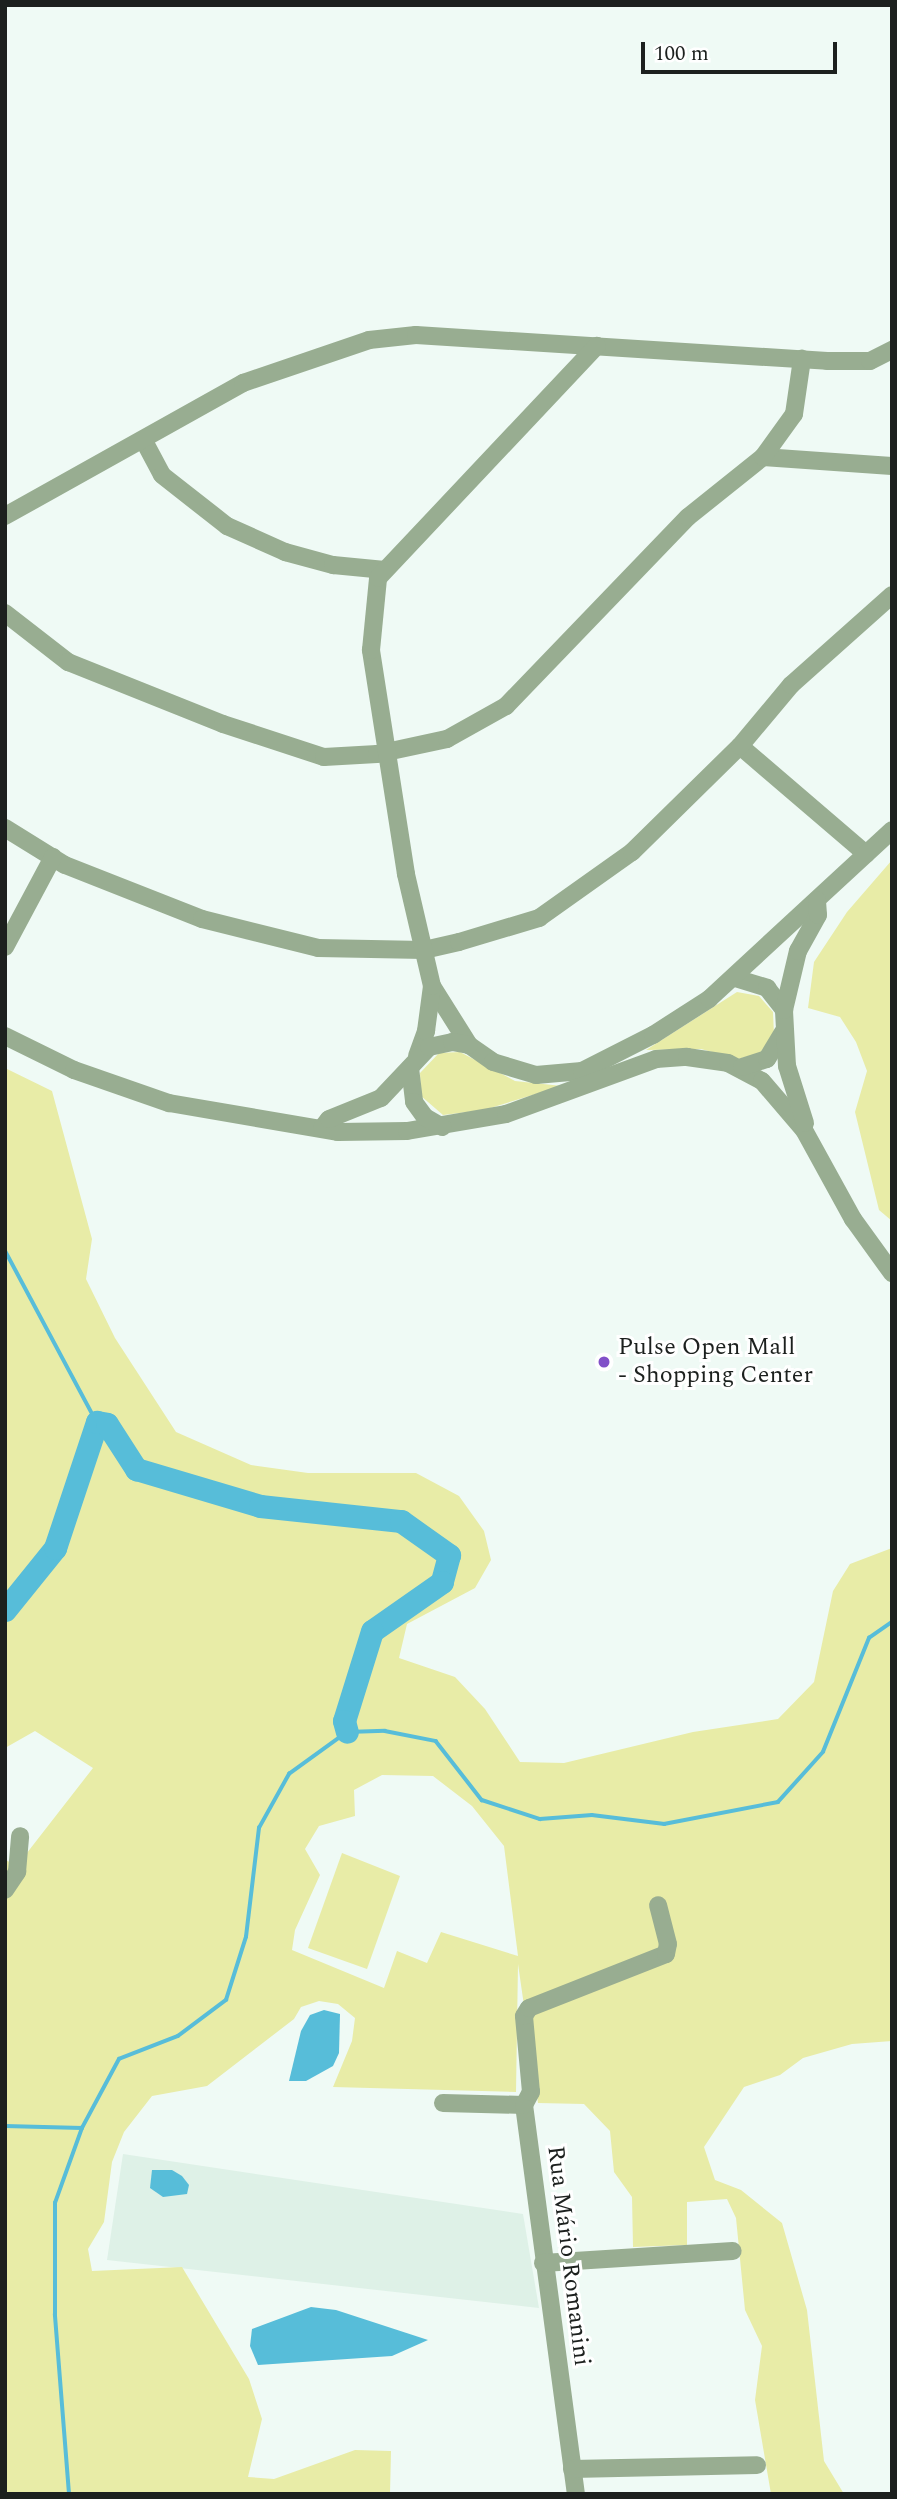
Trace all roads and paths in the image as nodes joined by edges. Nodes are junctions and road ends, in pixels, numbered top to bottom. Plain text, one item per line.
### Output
1 (597, 346) junction
2 (892, 350) edge
3 (802, 359) junction
4 (144, 441) junction
5 (763, 457) junction
6 (892, 466) edge
7 (5, 516) edge
8 (385, 569) junction
9 (892, 595) edge
10 (5, 613) edge
11 (740, 746) junction
12 (387, 752) junction
13 (5, 828) edge
14 (892, 830) edge
15 (866, 854) junction
16 (53, 857) junction
17 (817, 900) junction
18 (5, 947) edge
19 (424, 950) junction
20 (735, 978) junction
21 (432, 986) junction
22 (784, 1010) junction
23 (784, 1030) junction
24 (5, 1036) edge
25 (468, 1045) junction
26 (414, 1062) junction
27 (742, 1068) junction
28 (442, 1126) junction
29 (322, 1128) junction
30 (804, 1130) junction
31 (892, 1273) edge
32 (20, 1836) dead end
33 (5, 1890) edge
34 (658, 1905) dead end
35 (443, 2104) dead end
36 (524, 2105) junction
37 (733, 2250) dead end
38 (543, 2263) junction
39 (757, 2465) dead end
40 (572, 2469) junction
41 (576, 2494) edge

1 - 3 street
1 - 4 street
1 - 8 street
2 - 3 street
3 - 5 street
4 - 7 street
4 - 8 street
5 - 6 street
5 - 12 street
8 - 12 street
9 - 11 street
10 - 12 street
11 - 15 street
11 - 19 street
12 - 19 street
13 - 16 street
14 - 15 street
15 - 17 street
16 - 18 street
16 - 19 street
17 - 20 street
17 - 22 street
19 - 21 street
20 - 22 street
20 - 25 street
21 - 25 street
21 - 26 street
22 - 23 street
23 - 27 street
23 - 30 street
24 - 29 street
25 - 26 street
26 - 28 street
26 - 29 street
27 - 28 street
27 - 30 street
28 - 29 street
30 - 31 street
32 - 33 street
34 - 36 street, Rua Mário Romanini
35 - 36 street
36 - 38 street, Rua Mário Romanini
37 - 38 street
38 - 40 street, Rua Mário Romanini
39 - 40 street
40 - 41 street, Rua Mário Romanini

